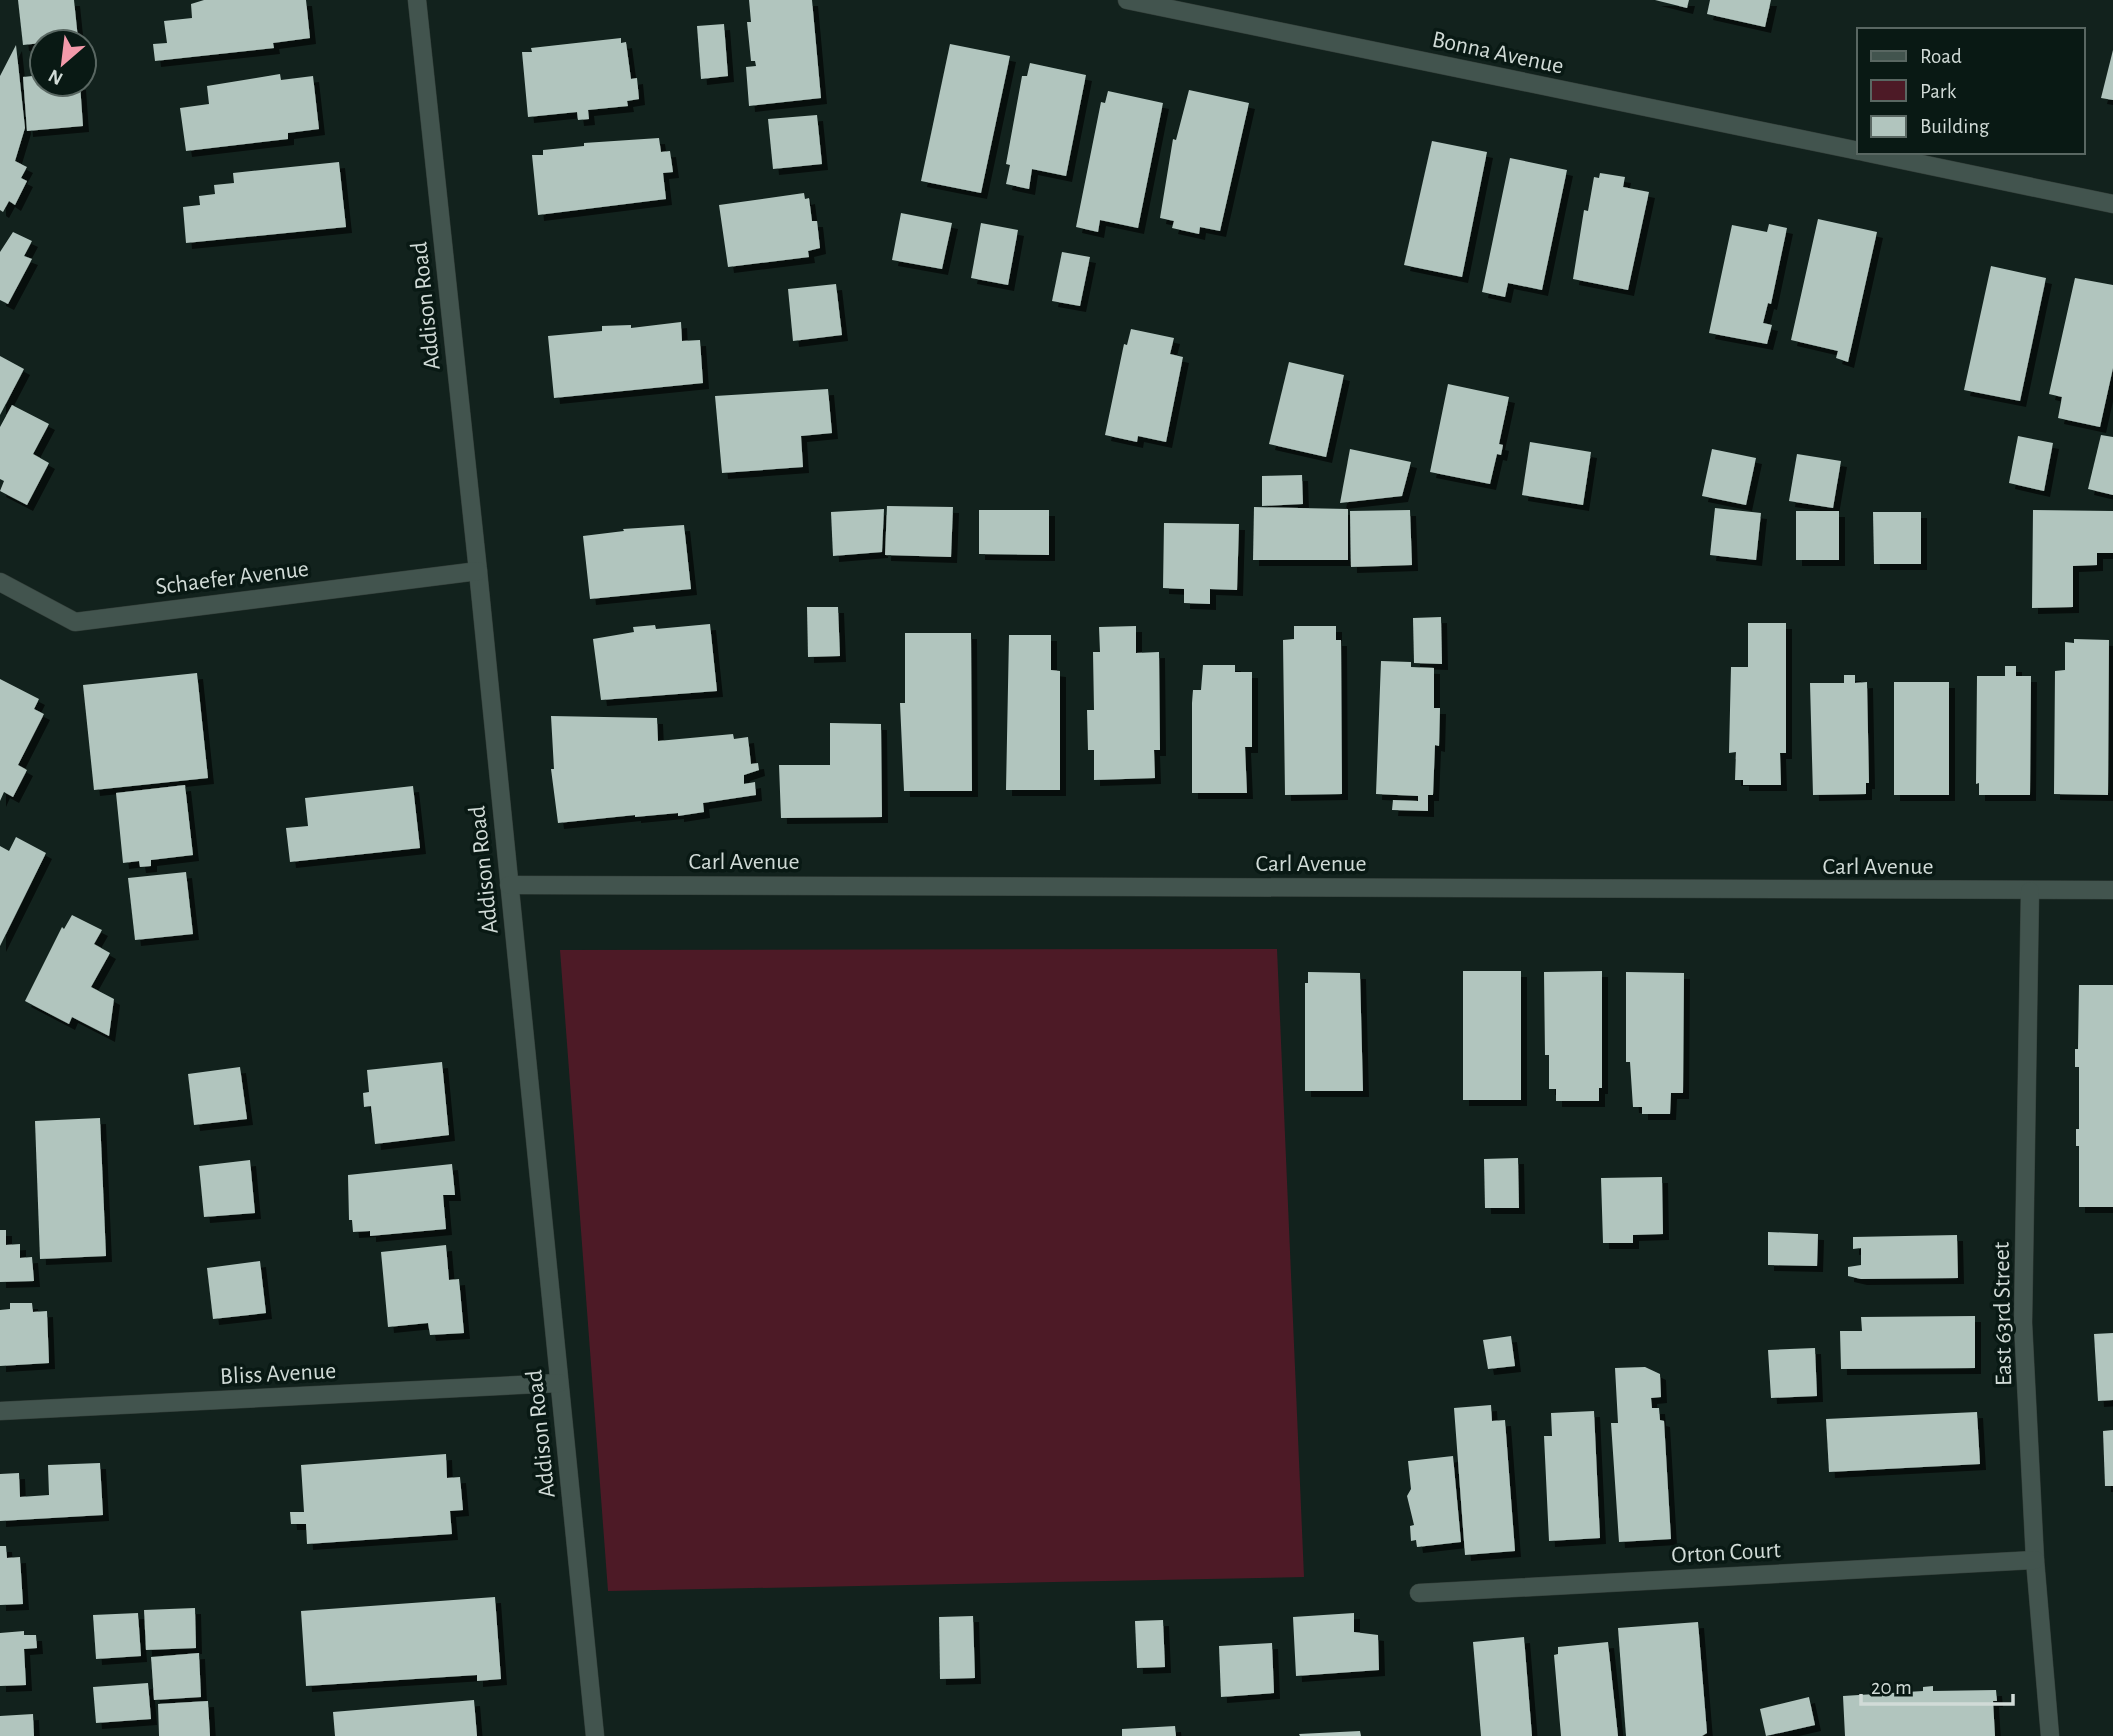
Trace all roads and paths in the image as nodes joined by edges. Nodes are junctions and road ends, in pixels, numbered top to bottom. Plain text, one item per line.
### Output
1 (417, 0) edge
2 (1127, 0) edge
3 (1857, 151) edge
4 (1871, 154) edge
5 (2113, 204) edge
6 (478, 570) junction
7 (0, 582) edge
8 (509, 885) junction
9 (2113, 890) edge
10 (2030, 891) junction
11 (559, 1383) junction
12 (0, 1411) edge
13 (2035, 1560) junction
14 (1419, 1593) dead end
15 (595, 1736) edge
16 (2050, 1736) edge

1 - 6 street, Addison Road
2 - 3 street, Bonna Avenue
4 - 5 street, Bonna Avenue
6 - 7 street, Schaefer Avenue
6 - 8 street, Addison Road
8 - 10 street, Carl Avenue
8 - 11 street, Addison Road
9 - 10 street, Carl Avenue
10 - 13 street, East 63rd Street
11 - 12 street, Bliss Avenue
11 - 15 street, Addison Road
13 - 14 street, Orton Court
13 - 16 street, East 63rd Street

